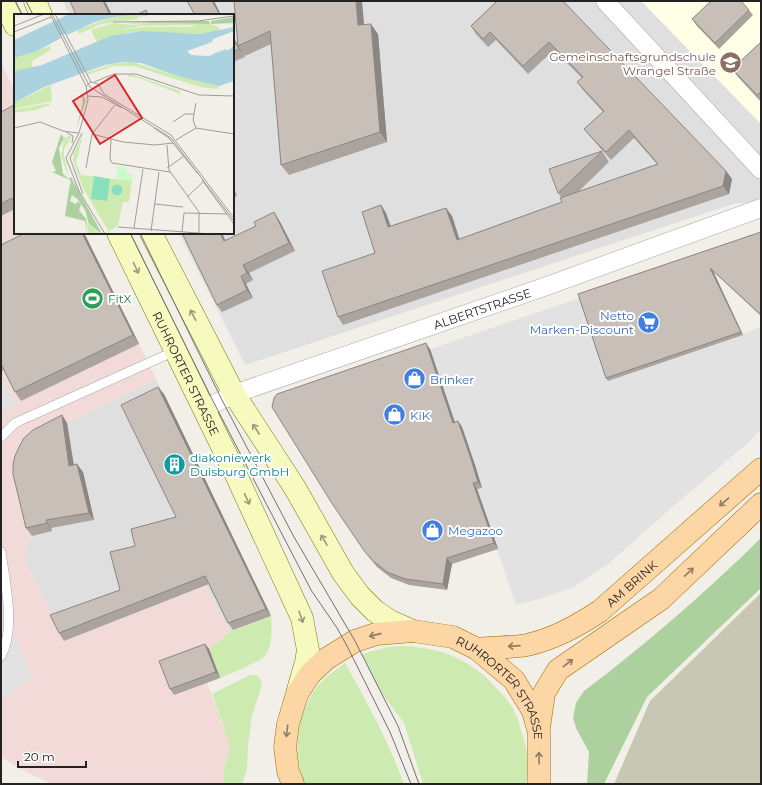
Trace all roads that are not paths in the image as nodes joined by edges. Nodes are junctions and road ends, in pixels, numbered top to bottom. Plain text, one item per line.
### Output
1 (3, 1) edge
2 (34, 1) edge
3 (605, 1) edge
4 (40, 14) edge
5 (14, 23) edge
6 (761, 170) edge
7 (761, 208) edge
8 (118, 234) edge
9 (152, 234) edge
10 (176, 351) junction
11 (234, 394) junction
12 (204, 410) junction
13 (1, 438) edge
14 (761, 469) edge
15 (761, 504) edge
16 (1, 552) edge
17 (413, 630) junction
18 (477, 649) junction
19 (1, 656) edge
20 (297, 694) junction
21 (539, 733) junction
22 (287, 780) edge
23 (539, 784) edge

1 - 5 main road
2 - 4 main road
3 - 6 street
7 - 11 street, ALBERTSTRASSE
8 -> 10 main road, RUHRORTER STRASSE
11 -> 9 main road, RUHRORTER STRASSE
10 - 12 main road, RUHRORTER STRASSE
10 - 13 lane
11 - 12 street, ALBERTSTRASSE
17 -> 11 main road, RUHRORTER STRASSE
12 -> 20 main road, RUHRORTER STRASSE
14 -> 18 main road, AM BRINK
21 -> 15 main road
16 - 19 lane
17 - 18 main road, RUHRORTER STRASSE
17 -> 20 main road, RUHRORTER STRASSE
18 - 21 main road, RUHRORTER STRASSE
20 -> 22 main road, RUHRORTER STRASSE
23 -> 21 main road, RUHRORTER STRASSE

